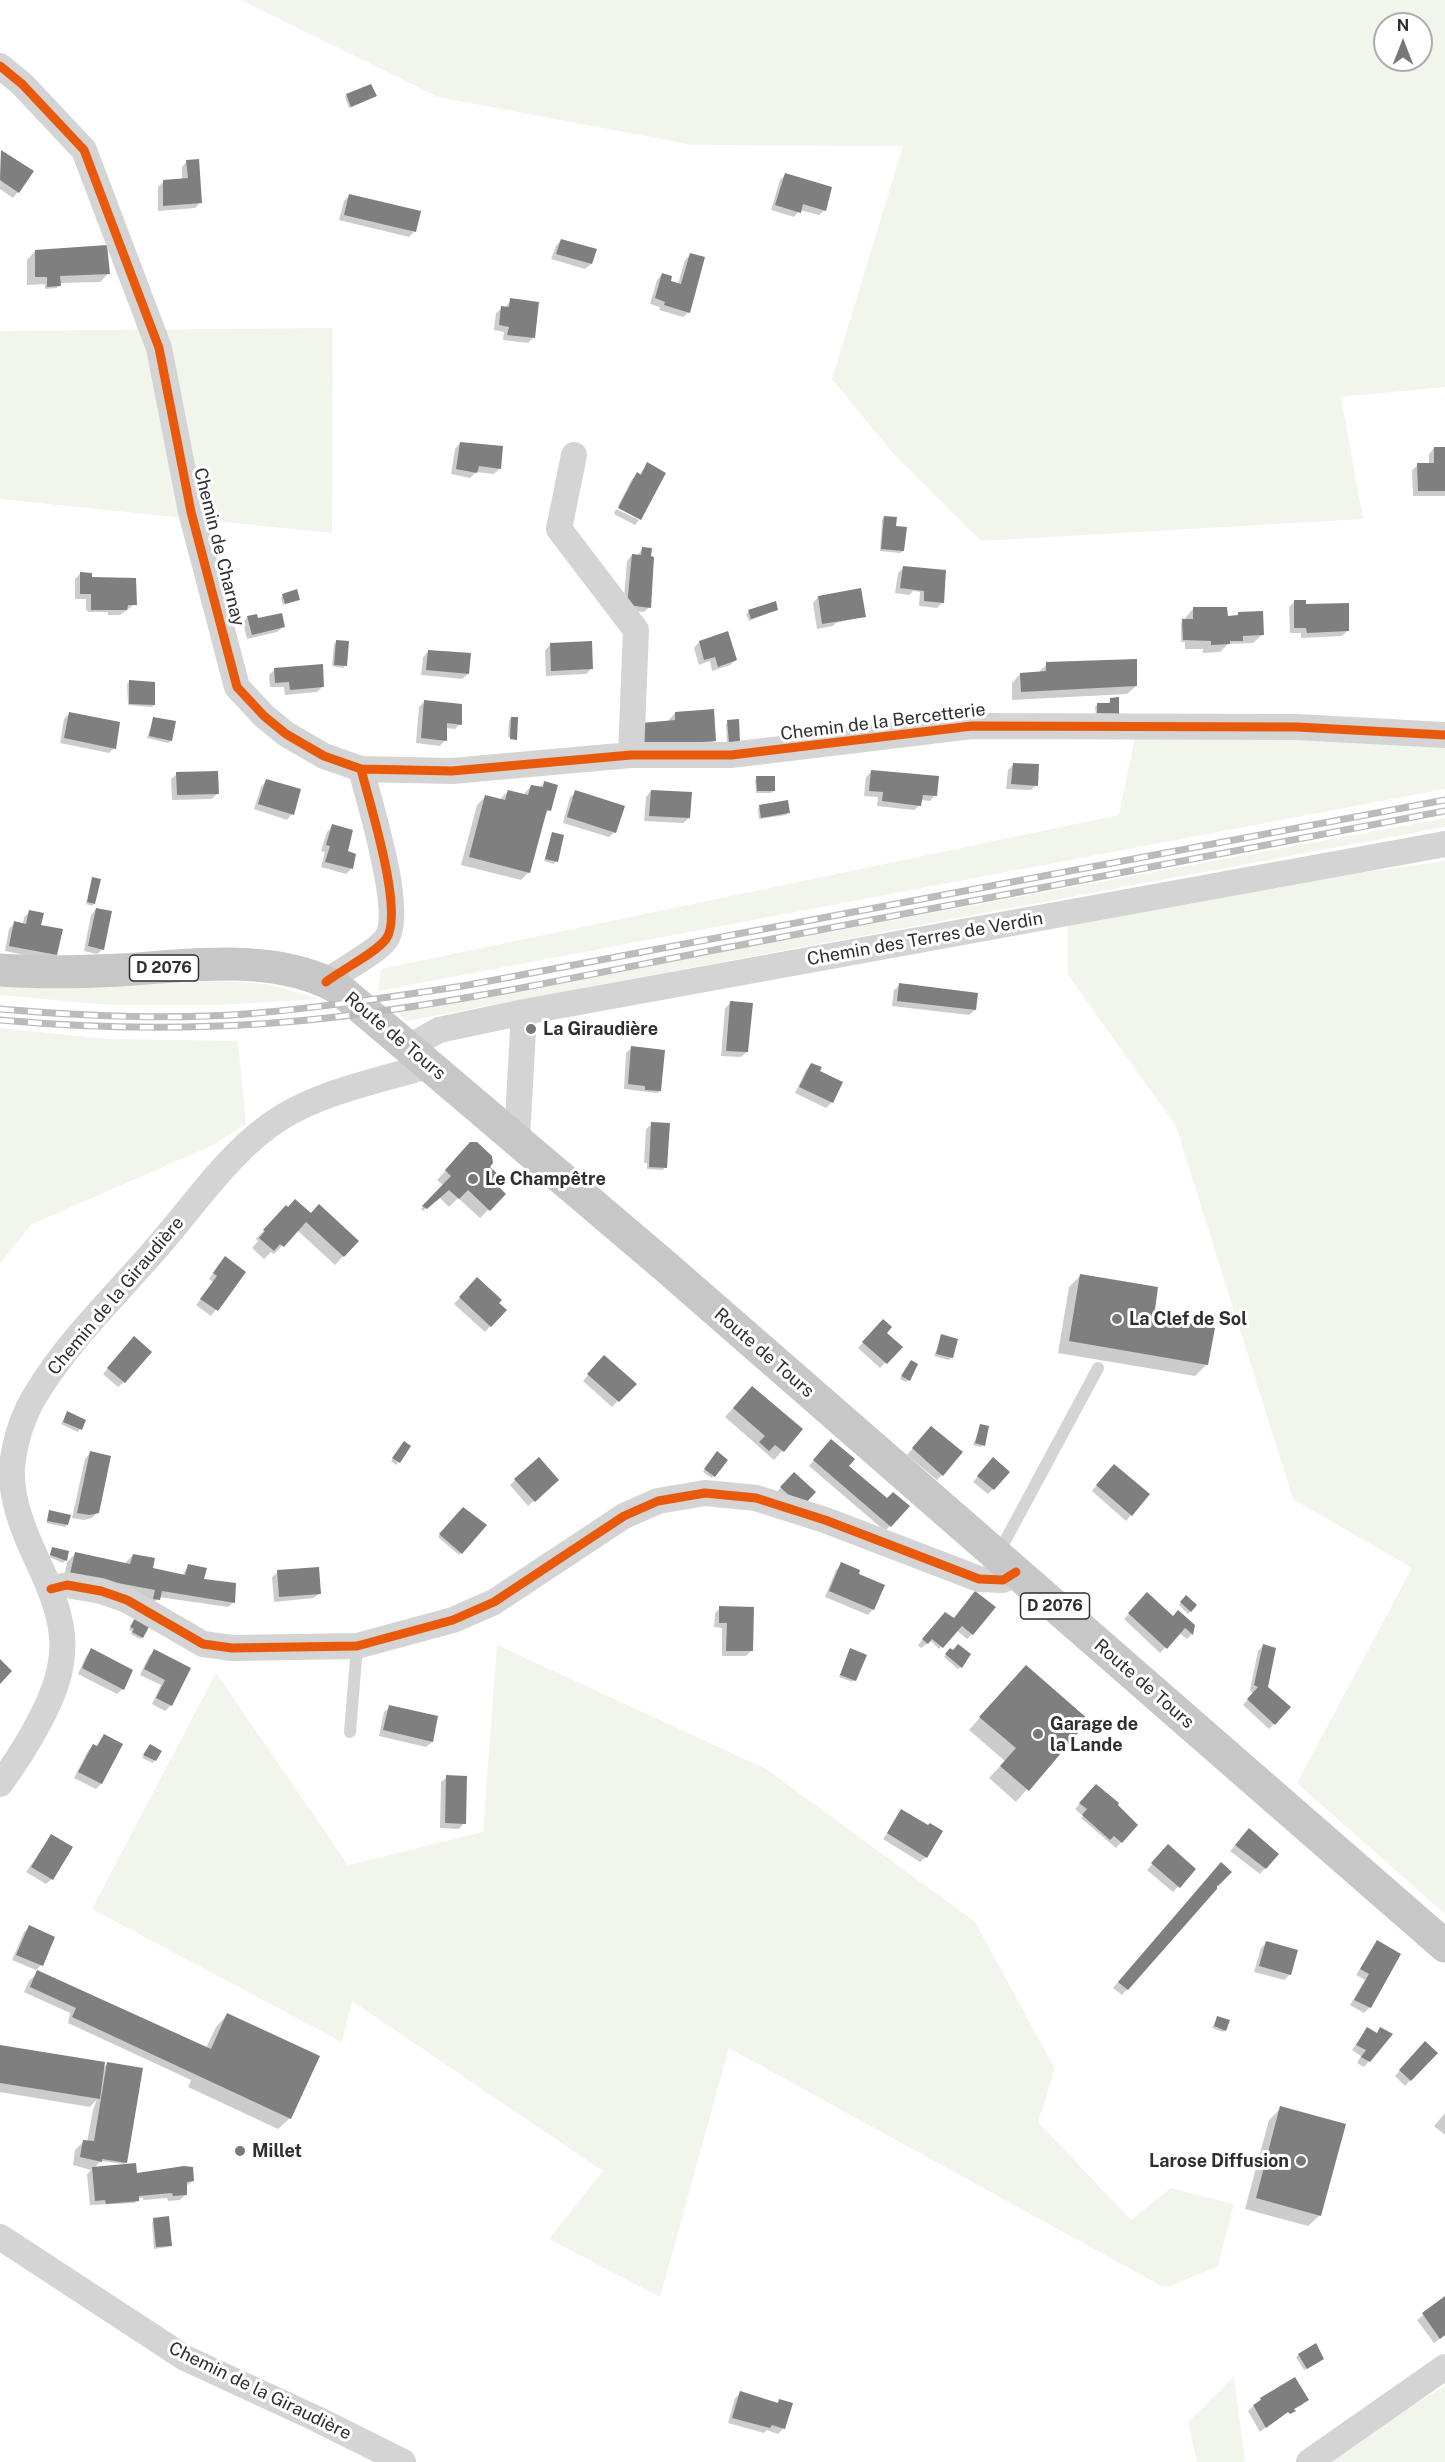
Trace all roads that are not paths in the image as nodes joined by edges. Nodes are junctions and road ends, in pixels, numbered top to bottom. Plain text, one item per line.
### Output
1 (0, 66) edge
2 (574, 455) dead end
3 (1445, 735) edge
4 (631, 755) junction
5 (361, 769) junction
6 (1445, 844) edge
7 (0, 970) edge
8 (326, 981) junction
9 (524, 1012) junction
10 (420, 1056) junction
11 (517, 1138) junction
12 (1098, 1368) dead end
13 (1006, 1564) junction
14 (51, 1589) junction
15 (357, 1646) junction
16 (350, 1732) dead end
17 (0, 1784) edge
18 (1445, 1946) edge
19 (0, 2236) edge
20 (1445, 2367) edge
21 (403, 2462) edge
22 (1310, 2462) edge

1 - 5 street, Chemin de Charnay
2 - 4 street
3 - 4 street, Chemin de la Bercetterie
4 - 5 street, Chemin de la Bercetterie
5 - 8 street
6 - 9 street, Chemin des Terres de Verdin
7 - 8 main road, Route de Tours / D 2076
8 - 10 main road, Route de Tours / D 2076
9 - 10 street, Chemin des Terres de Verdin
9 - 11 street
10 - 11 main road, Route de Tours / D 2076
10 - 14 street, Chemin de la Giraudière
11 - 13 main road, Route de Tours / D 2076
12 - 13 lane
13 - 15 street
13 - 18 main road, Route de Tours / D 2076
14 - 15 street
14 - 17 street, Chemin de la Giraudière
15 - 16 lane
19 - 21 street, Chemin de la Giraudière
20 - 22 street

